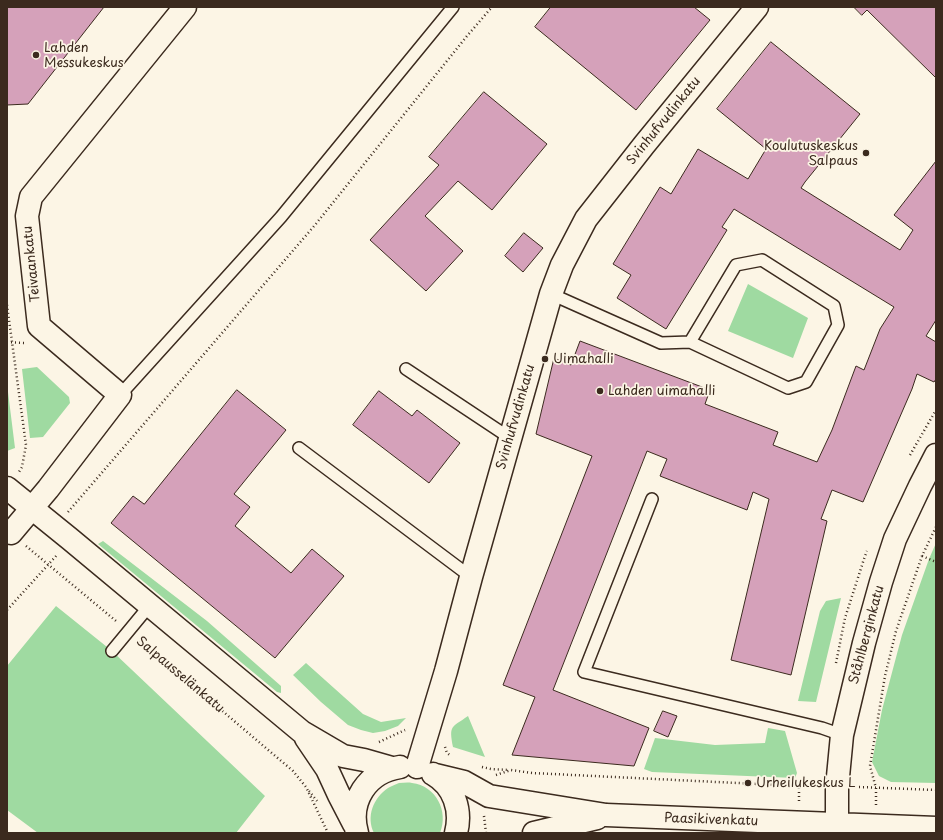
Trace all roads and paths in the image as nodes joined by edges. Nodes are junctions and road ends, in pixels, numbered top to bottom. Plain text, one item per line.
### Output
1 (185, 7) edge
2 (453, 7) edge
3 (492, 7) edge
4 (757, 7) edge
5 (551, 294) junction
6 (7, 305) edge
7 (7, 342) edge
8 (13, 342) junction
9 (24, 342) dead end
10 (690, 342) junction
11 (406, 369) dead end
12 (120, 395) junction
13 (510, 438) junction
14 (299, 448) dead end
15 (936, 455) edge
16 (11, 482) edge
17 (652, 499) dead end
18 (32, 508) junction
19 (936, 526) edge
20 (55, 527) junction
21 (11, 533) joint
22 (922, 556) junction
23 (936, 562) edge
24 (49, 565) junction
25 (471, 577) junction
26 (150, 605) junction
27 (7, 610) edge
28 (128, 631) junction
29 (112, 651) dead end
30 (302, 732) junction
31 (842, 735) junction
32 (392, 768) junction
33 (491, 769) dead end
34 (426, 771) junction
35 (837, 787) junction
36 (876, 788) junction
37 (936, 790) edge
38 (606, 816) junction
39 (837, 824) junction
40 (877, 826) junction
41 (735, 827) edge
42 (936, 828) edge
43 (355, 829) edge
44 (328, 833) edge
45 (456, 833) edge
46 (534, 833) edge

1 - 12 street, Teivaankatu
2 - 12 lane
3 - 20 path
4 - 5 street, Svinhufvudinkatu
5 - 10 lane
5 - 13 street, Svinhufvudinkatu
6 - 8 path
7 - 8 path
8 - 9 path
8 - 16 path
10 - 10 lane
11 - 13 lane
12 - 18 street
13 - 25 street, Svinhufvudinkatu
14 - 25 lane
15 - 31 street, Ståhlberginkatu
16 - 18 street
17 - 31 lane
18 - 20 street
18 - 21 street
19 - 22 path
20 - 26 street
21 - 24 path, Salpausselänkatu
22 - 23 path
22 - 36 path
24 - 27 path
24 - 28 path, Salpausselänkatu
25 - 34 street, Svinhufvudinkatu
26 - 28 lane
26 - 30 street
28 - 29 lane
28 - 44 path, Salpausselänkatu
30 - 32 street
30 - 43 street
31 - 35 street, Ståhlberginkatu
32 - 34 street, Paasikivenkatu
32 - 43 street
33 - 35 path
34 - 38 street, Paasikivenkatu
34 - 45 street
35 - 36 path
35 - 39 street, Ståhlberginkatu
36 - 37 path
36 - 40 path
38 - 41 street, Paasikivenkatu
38 - 46 street, Paasikivenkatu
39 - 40 street, Paasikivenkatu
39 - 41 street, Paasikivenkatu
40 - 42 street, Paasikivenkatu

